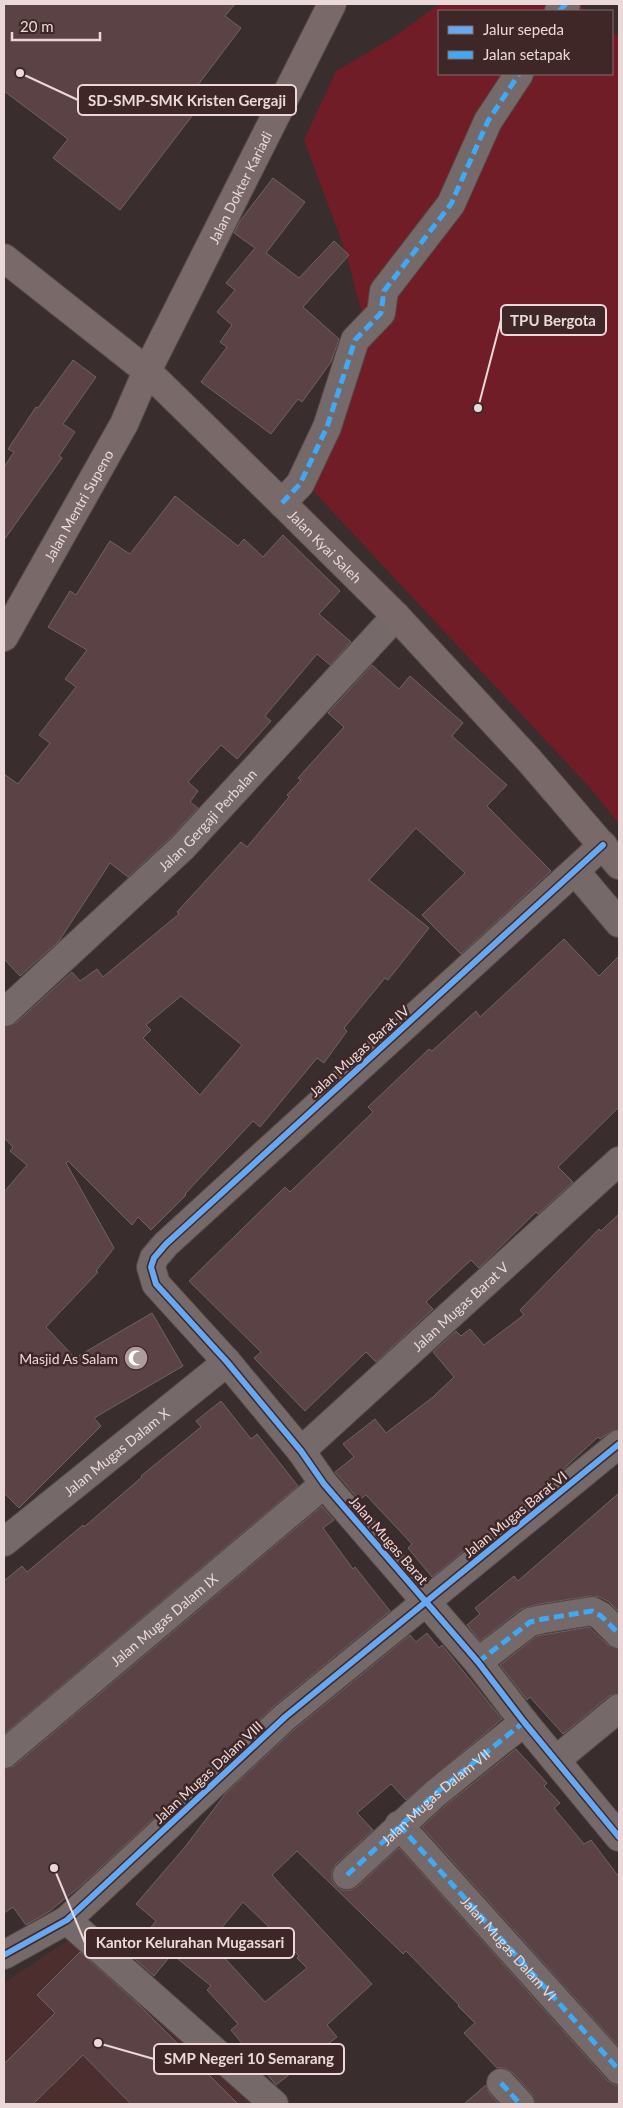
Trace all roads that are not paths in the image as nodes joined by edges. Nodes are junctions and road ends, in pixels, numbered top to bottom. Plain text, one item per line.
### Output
1 (332, 4) edge
2 (519, 75) edge
3 (4, 258) edge
4 (147, 371) junction
5 (282, 503) junction
6 (396, 616) junction
7 (4, 637) edge
8 (611, 855) edge
9 (575, 871) junction
10 (619, 923) edge
11 (5, 1012) edge
12 (619, 1161) edge
13 (156, 1284) joint
14 (227, 1362) junction
15 (619, 1444) edge
16 (301, 1451) junction
17 (324, 1484) junction
18 (4, 1542) edge
19 (426, 1603) junction
20 (619, 1634) edge
21 (478, 1662) junction
22 (619, 1708) edge
23 (524, 1722) junction
24 (4, 1754) edge
25 (556, 1760) junction
26 (399, 1825) junction
27 (619, 1838) edge
28 (347, 1875) dead end
29 (67, 1920) junction
30 (4, 1955) edge
31 (619, 2070) edge
32 (501, 2083) dead end
33 (274, 2104) edge
34 (520, 2104) edge

1 - 4 main road, Jalan Dokter Kariadi
2 - 5 street
3 - 4 main road, Jalan Kyai Saleh
4 - 5 main road, Jalan Kyai Saleh
4 - 7 main road, Jalan Mentri Supeno
5 - 6 main road, Jalan Kyai Saleh
6 - 8 main road, Jalan Kyai Saleh
6 - 11 street, Jalan Gergaji Perbalan
8 - 9 street, Jalan Mugas Barat IV
9 - 10 street
9 - 13 street, Jalan Mugas Barat IV
12 - 16 street, Jalan Mugas Barat V
13 - 14 street, Jalan Mugas Barat
14 - 16 street, Jalan Mugas Barat
14 - 18 street, Jalan Mugas Dalam X
15 - 19 street, Jalan Mugas Barat VI
16 - 17 street, Jalan Mugas Barat
17 - 19 street, Jalan Mugas Barat
17 - 24 street, Jalan Mugas Dalam IX
19 - 21 street, Jalan Mugas Barat
19 - 29 street, Jalan Mugas Dalam VIII
20 - 21 street
21 - 23 street, Jalan Mugas Barat
22 - 25 street
23 - 25 street, Jalan Mugas Barat
23 - 26 street, Jalan Mugas Dalam VII
25 - 27 street, Jalan Mugas Barat
26 - 28 street, Jalan Mugas Dalam VII
26 - 31 street, Jalan Mugas Dalam VI
29 - 30 street, Jalan Mugas Dalam VIII
29 - 33 street
32 - 34 street

